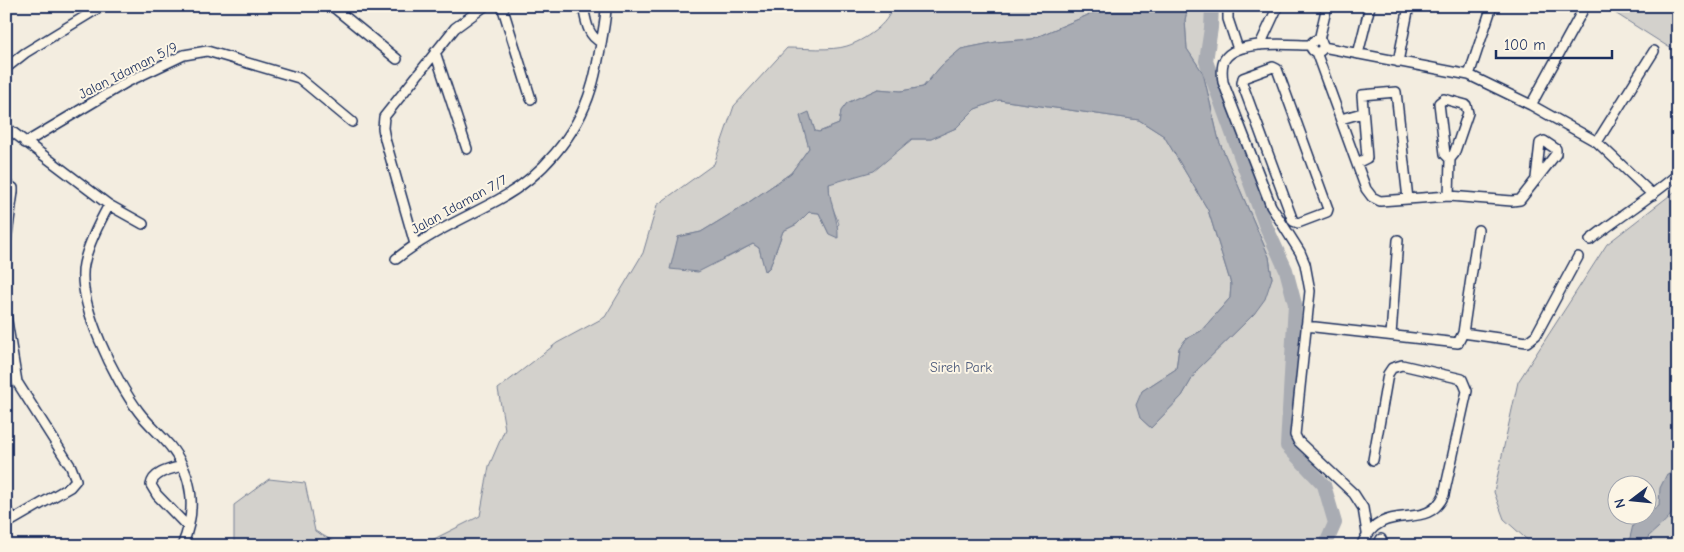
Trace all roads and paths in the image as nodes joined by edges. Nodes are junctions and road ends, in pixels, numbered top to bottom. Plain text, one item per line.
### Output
1 (102, 6) edge
2 (332, 6) edge
3 (485, 6) edge
4 (502, 6) edge
5 (583, 6) edge
6 (606, 6) edge
7 (1228, 6) edge
8 (1278, 6) edge
9 (1328, 6) edge
10 (1370, 6) edge
11 (1408, 6) edge
12 (1492, 6) edge
13 (92, 8) edge
14 (1584, 8) dead end
15 (601, 42) junction
16 (1260, 45) junction
17 (1317, 46) junction
18 (1238, 49) junction
19 (1654, 51) dead end
20 (435, 52) junction
21 (1358, 54) junction
22 (397, 59) dead end
23 (1398, 62) junction
24 (6, 68) edge
25 (1469, 75) junction
26 (531, 99) dead end
27 (1250, 105) junction
28 (1531, 105) junction
29 (1234, 111) junction
30 (1362, 113) junction
31 (1341, 119) junction
32 (352, 122) dead end
33 (6, 127) edge
34 (1598, 142) junction
35 (25, 143) junction
36 (467, 148) dead end
37 (1450, 159) junction
38 (1357, 163) junction
39 (1678, 174) edge
40 (1536, 178) dead end
41 (6, 184) edge
42 (1282, 194) junction
43 (1653, 195) junction
44 (1449, 196) junction
45 (1268, 198) junction
46 (1408, 199) junction
47 (109, 205) junction
48 (143, 224) dead end
49 (1478, 230) dead end
50 (1398, 240) dead end
51 (1590, 240) dead end
52 (6, 242) edge
53 (414, 244) junction
54 (1578, 257) dead end
55 (396, 259) dead end
56 (6, 315) edge
57 (1306, 326) junction
58 (1463, 333) junction
59 (1391, 335) junction
60 (1373, 460) dead end
61 (182, 466) junction
62 (6, 509) edge
63 (10, 522) edge
64 (188, 527) junction
65 (1367, 533) junction
66 (182, 546) edge
67 (1361, 546) edge

1 - 13 street
2 - 22 street
3 - 20 street
4 - 26 street
5 - 15 street
6 - 15 street, Jalan Idaman 7/7
7 - 18 street
8 - 16 street
9 - 17 street
10 - 21 street
11 - 23 street
12 - 25 street
13 - 24 street
14 - 28 street
15 - 53 street, Jalan Idaman 7/7
16 - 17 street
16 - 18 street
17 - 21 street
17 - 31 street
18 - 29 street
19 - 34 street
20 - 36 street
20 - 53 street
21 - 23 street
23 - 25 street
25 - 28 street
27 - 29 street
27 - 42 street
27 - 42 street
28 - 34 street
29 - 45 street
30 - 31 street
30 - 38 street
30 - 46 street
31 - 38 street
32 - 35 street, Jalan Idaman 5/9
33 - 35 street
34 - 43 street
35 - 47 street
37 - 37 street
37 - 44 street
38 - 46 street
39 - 43 street
40 - 44 street
41 - 52 street
42 - 45 street
43 - 51 street
44 - 46 street
45 - 57 street
47 - 48 street
47 - 61 street
49 - 58 street
50 - 59 street
53 - 55 street, Jalan Idaman 7/7
54 - 58 street
56 - 63 street
57 - 59 street
57 - 65 street
58 - 59 street
60 - 65 street
61 - 64 street
61 - 64 street
62 - 63 street
64 - 66 street
65 - 67 street

